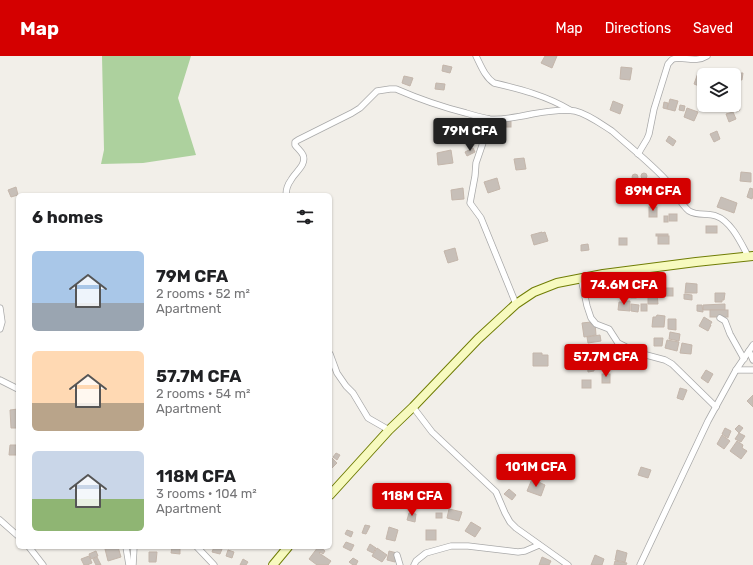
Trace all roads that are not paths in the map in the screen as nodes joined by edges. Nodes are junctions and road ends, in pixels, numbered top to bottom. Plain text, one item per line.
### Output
1 (476, 56) edge
2 (707, 56) edge
3 (570, 110) junction
4 (488, 119) junction
5 (638, 154) junction
6 (286, 193) edge
7 (751, 256) edge
8 (581, 278) junction
9 (516, 304) junction
10 (0, 308) edge
11 (720, 318) dead end
12 (0, 329) edge
13 (753, 345) edge
14 (749, 351) junction
15 (332, 359) edge
16 (744, 359) junction
17 (753, 360) edge
18 (736, 370) junction
19 (753, 370) edge
20 (0, 380) edge
21 (16, 388) edge
22 (413, 407) junction
23 (716, 407) junction
24 (389, 430) junction
25 (332, 493) edge
26 (0, 520) edge
27 (16, 534) edge
28 (539, 545) junction
29 (31, 549) edge
30 (126, 549) edge
31 (134, 549) edge
32 (198, 549) edge
33 (286, 549) edge
34 (397, 555) dead end
35 (43, 565) edge
36 (129, 565) edge
37 (133, 565) edge
38 (214, 565) edge
39 (273, 565) edge
40 (400, 565) edge
41 (414, 565) edge
42 (568, 565) edge
43 (640, 565) edge

1 - 3 street
2 - 5 street
3 - 4 street
3 - 5 street
4 - 6 street
4 - 9 street
5 - 7 street
7 - 8 street
8 - 9 street
8 - 23 street
9 - 22 street
10 - 12 street
11 - 16 street
13 - 14 street
14 - 16 street
14 - 17 street
15 - 24 street
16 - 18 street
18 - 19 street
18 - 23 street
20 - 21 street
22 - 24 street
22 - 28 street
23 - 43 street
24 - 25 street
26 - 27 street
28 - 41 street
28 - 42 street
29 - 35 street
30 - 36 street
31 - 37 street
32 - 38 street
33 - 39 street
34 - 40 street

